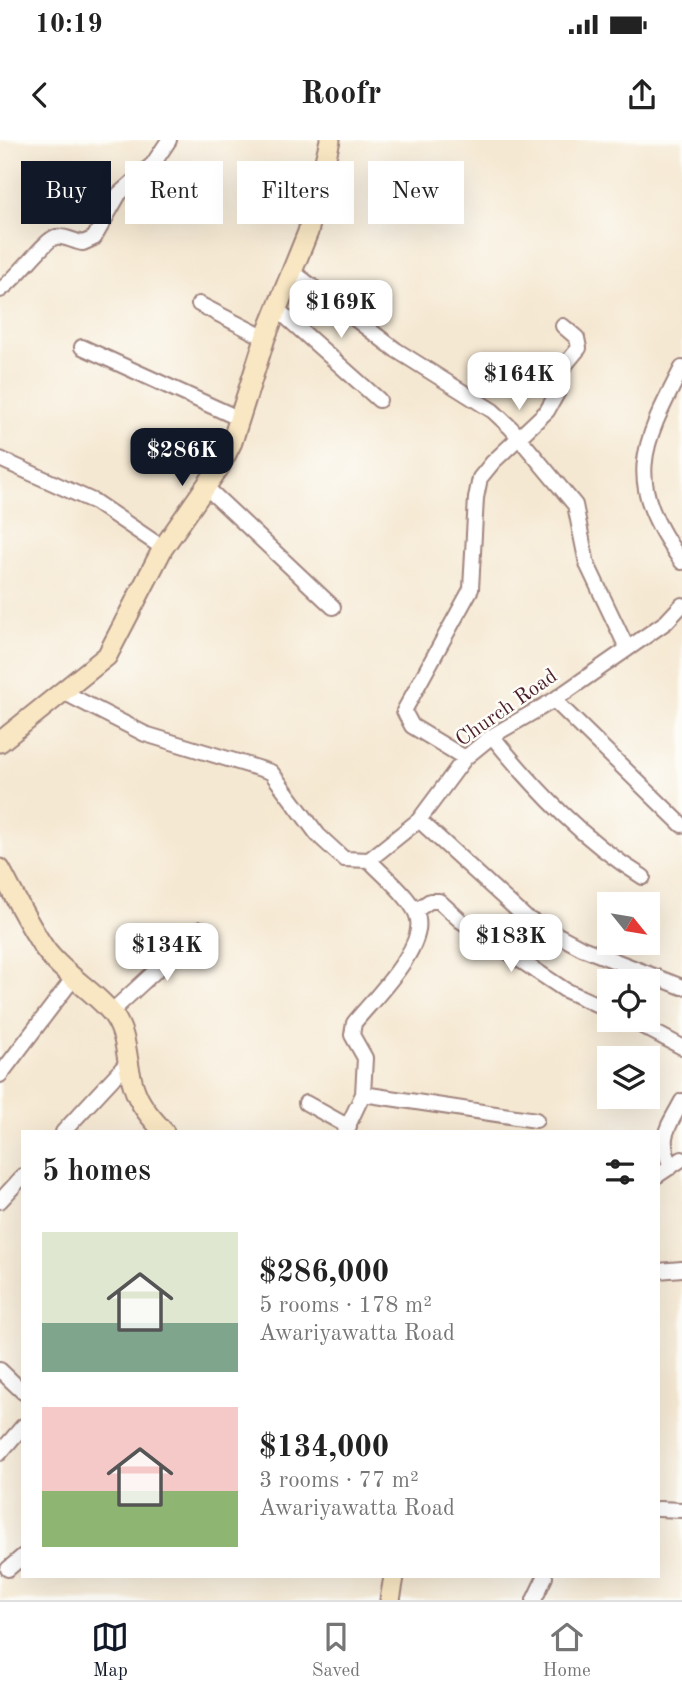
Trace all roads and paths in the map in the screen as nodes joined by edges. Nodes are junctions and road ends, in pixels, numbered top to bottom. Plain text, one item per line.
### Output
1 (169, 140) edge
2 (330, 140) edge
3 (293, 272) junction
4 (0, 290) edge
5 (199, 304) dead end
6 (277, 309) junction
7 (563, 326) dead end
8 (265, 338) junction
9 (82, 347) dead end
10 (682, 368) edge
11 (379, 400) dead end
12 (240, 419) junction
13 (519, 439) junction
14 (0, 459) edge
15 (207, 488) junction
16 (163, 548) junction
17 (682, 562) edge
18 (682, 605) edge
19 (333, 607) dead end
20 (626, 648) junction
21 (65, 693) junction
22 (554, 700) junction
23 (492, 736) junction
24 (1, 738) edge
25 (465, 758) junction
26 (419, 820) junction
27 (682, 825) edge
28 (369, 860) junction
29 (0, 869) edge
30 (643, 877) dead end
31 (6, 897) edge
32 (415, 911) junction
33 (201, 929) dead end
34 (72, 979) junction
35 (682, 987) edge
36 (597, 1005) edge
37 (111, 1012) junction
38 (654, 1032) edge
39 (682, 1047) edge
40 (128, 1062) junction
41 (0, 1075) edge
42 (363, 1094) junction
43 (682, 1101) edge
44 (306, 1104) dead end
45 (536, 1120) dead end
46 (347, 1129) edge
47 (65, 1130) edge
48 (162, 1130) edge
49 (677, 1163) edge
50 (660, 1174) edge
51 (21, 1178) edge
52 (0, 1201) edge
53 (682, 1269) edge
54 (660, 1270) edge
55 (0, 1370) edge
56 (21, 1390) edge
57 (21, 1428) edge
58 (0, 1452) edge
59 (660, 1509) edge
60 (682, 1510) edge
61 (21, 1558) edge
62 (8, 1569) dead end
63 (394, 1578) edge
64 (545, 1578) edge
65 (390, 1600) edge
66 (534, 1600) edge

1 - 4 street
2 - 3 street
3 - 6 street
3 - 13 street
5 - 8 street
6 - 8 street
6 - 11 street
7 - 13 street
8 - 12 street
9 - 12 street
10 - 17 street
12 - 15 street
13 - 20 street
13 - 25 street
14 - 16 street
15 - 16 street
15 - 19 street
16 - 21 street
18 - 20 street, Church Road
20 - 22 street, Church Road
21 - 24 street
21 - 28 street
22 - 23 street, Church Road
22 - 27 street
23 - 25 street, Church Road
23 - 30 street
25 - 26 street, Church Road
26 - 28 street, Church Road
26 - 35 street
28 - 32 street
29 - 31 street
31 - 34 street
32 - 36 street
32 - 42 street
33 - 37 street
34 - 37 street
34 - 41 street
37 - 40 street
38 - 39 street
40 - 47 street
40 - 48 street
42 - 45 street
42 - 46 street
43 - 49 street
44 - 46 street
49 - 50 street
51 - 52 street
53 - 54 street
55 - 56 street
57 - 58 street
59 - 60 street
61 - 62 street
63 - 65 street
64 - 66 street

